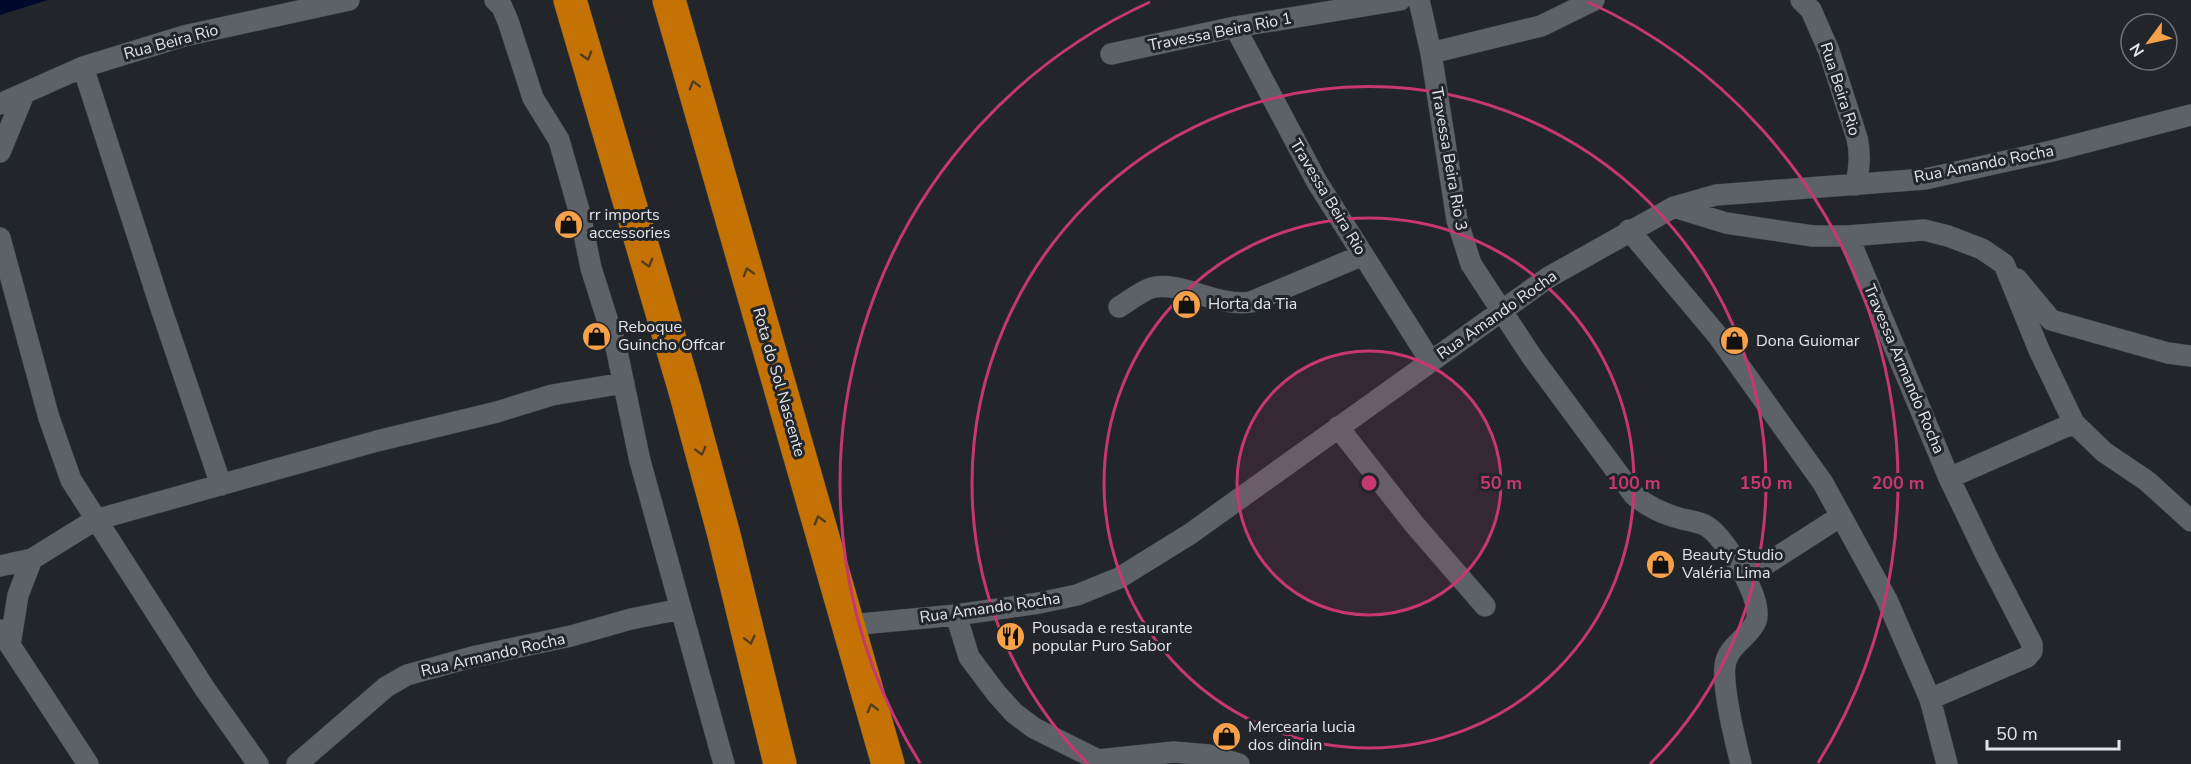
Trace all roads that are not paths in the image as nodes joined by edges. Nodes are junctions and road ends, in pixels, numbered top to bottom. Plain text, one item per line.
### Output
1 (349, 0) edge
2 (495, 0) edge
3 (570, 0) edge
4 (669, 0) edge
5 (1400, 0) edge
6 (1419, 0) edge
7 (1594, 0) edge
8 (1801, 0) edge
9 (1234, 27) junction
10 (1431, 53) junction
11 (1111, 54) dead end
12 (84, 66) junction
13 (24, 94) junction
14 (0, 104) edge
15 (2191, 115) edge
16 (0, 152) edge
17 (1856, 185) junction
18 (1674, 207) junction
19 (1629, 230) junction
20 (1848, 236) junction
21 (0, 238) edge
22 (1363, 255) junction
23 (2004, 264) junction
24 (1119, 307) dead end
25 (1502, 310) junction
26 (2191, 356) edge
27 (1431, 362) junction
28 (624, 383) junction
29 (2074, 423) junction
30 (1338, 427) junction
31 (1949, 478) junction
32 (220, 485) junction
33 (1841, 516) junction
34 (95, 519) junction
35 (2191, 521) edge
36 (32, 559) junction
37 (0, 566) edge
38 (1746, 577) junction
39 (1485, 606) dead end
40 (681, 609) junction
41 (956, 615) junction
42 (849, 625) junction
43 (5, 637) edge
44 (1930, 699) junction
45 (1096, 763) edge
46 (88, 764) edge
47 (258, 764) edge
48 (297, 764) edge
49 (724, 764) edge
50 (780, 764) edge
51 (888, 764) edge
52 (1239, 764) edge
53 (1741, 764) edge
54 (1947, 764) edge

1 - 12 street, Rua Beira Rio
2 - 28 street
3 -> 50 highway
42 -> 4 highway, Rota do Sol Nascente
5 - 9 street, Travessa Beira Rio 1
6 - 10 street, Travessa Beira Rio 3
7 - 10 street
8 - 17 street, Rua Beira Rio
9 - 11 street, Travessa Beira Rio 1
9 - 22 street, Travessa Beira Rio
10 - 25 street, Travessa Beira Rio 3
12 - 13 street, Rua Beira Rio
12 - 32 street
13 - 14 street, Rua Beira Rio
13 - 16 street
15 - 17 street, Rua Amando Rocha
17 - 18 street, Rua Amando Rocha
18 - 19 street, Rua Amando Rocha
18 - 20 street
19 - 25 street, Rua Amando Rocha
19 - 33 street
20 - 23 street
20 - 31 street, Travessa Armando Rocha
21 - 34 street
22 - 24 street
22 - 27 street, Travessa Beira Rio
23 - 26 street
23 - 29 street
25 - 27 street, Rua Amando Rocha
25 - 38 street, Travessa Beira Rio 3
27 - 30 street, Rua Amando Rocha
28 - 32 street
28 - 40 street
29 - 31 street
29 - 35 street
30 - 39 street
30 - 41 street, Rua Amando Rocha
31 - 44 street, Travessa Armando Rocha
32 - 34 street
33 - 38 street
33 - 44 street
34 - 36 street
34 - 47 street
36 - 37 street
36 - 43 street
38 - 53 street, Travessa Beira Rio 3
40 - 48 street, Rua Armando Rocha
40 - 49 street
41 - 42 street, Rua Amando Rocha
41 - 45 street
51 -> 42 highway, Rota do Sol Nascente
43 - 46 street
44 - 54 street
45 - 52 street

